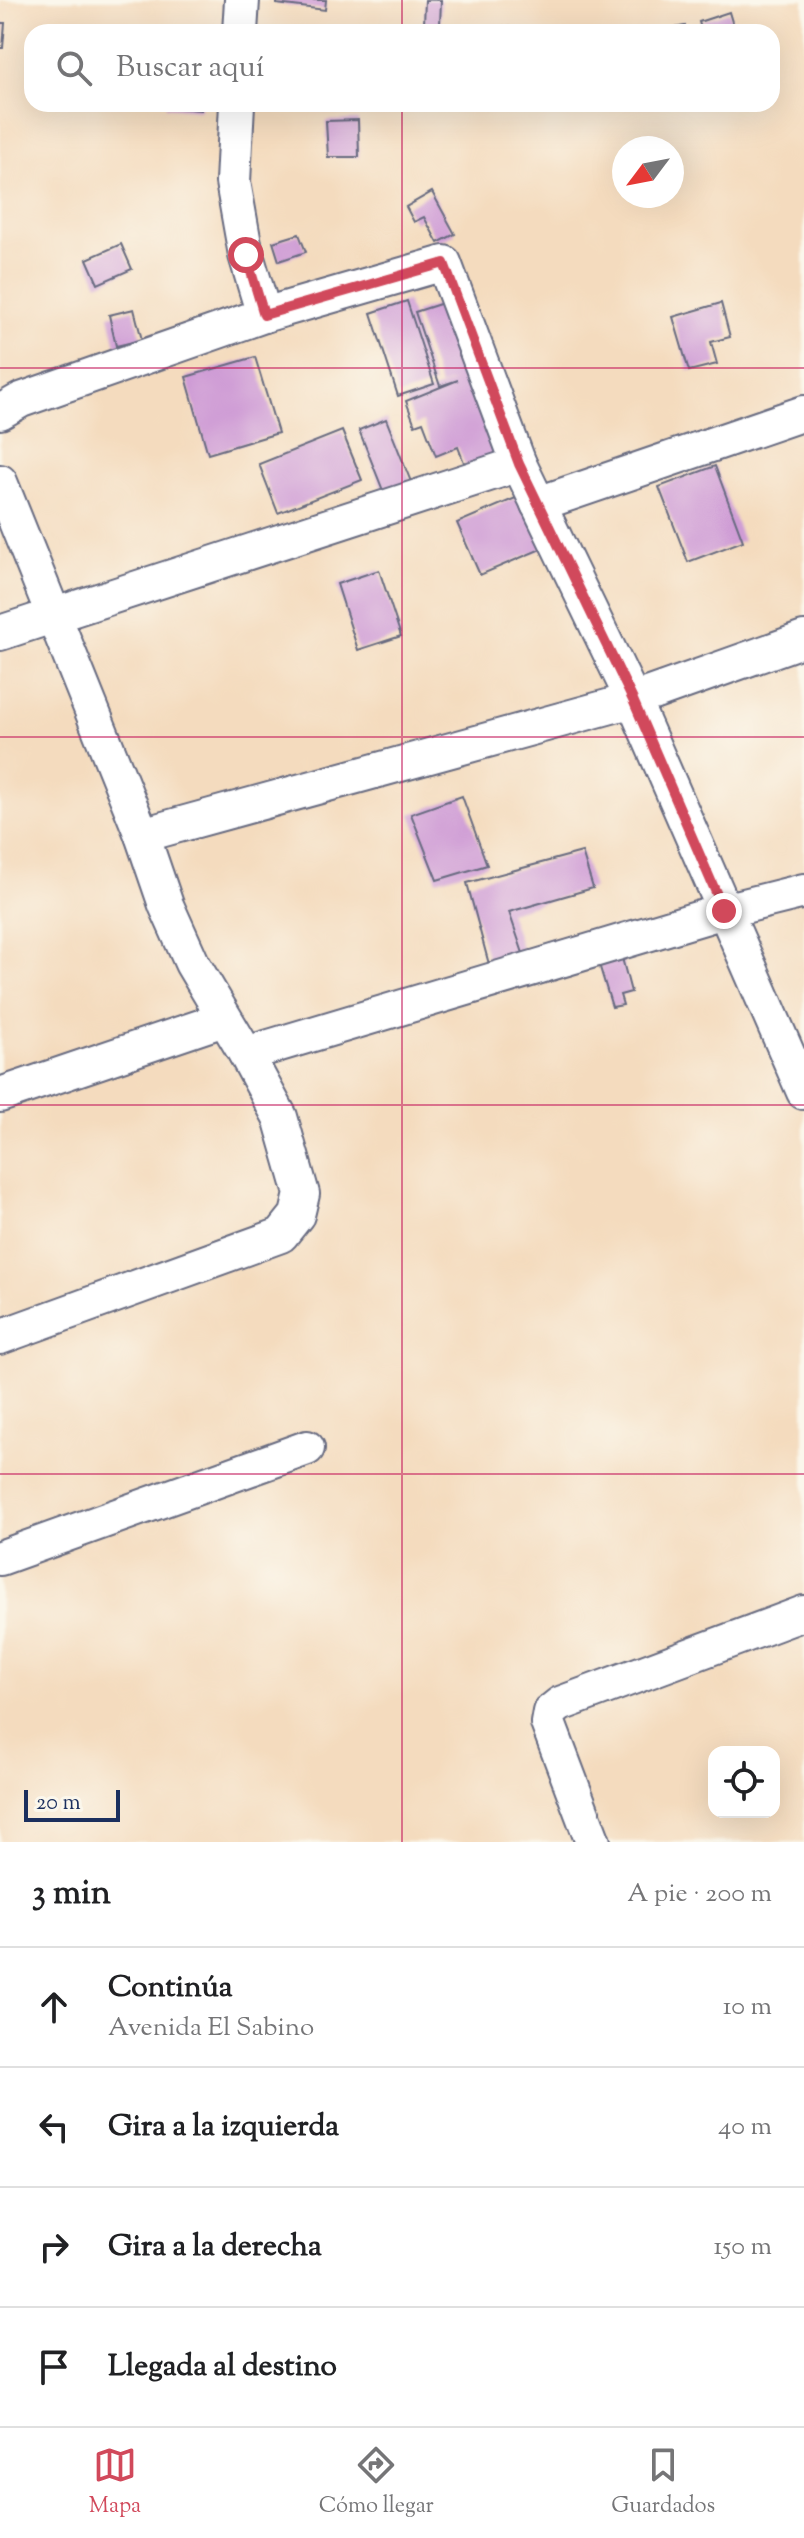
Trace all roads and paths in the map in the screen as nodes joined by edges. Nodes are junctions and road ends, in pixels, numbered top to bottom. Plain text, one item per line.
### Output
1 (242, 0) edge
2 (240, 24) edge
3 (237, 112) edge
4 (264, 315) junction
5 (0, 412) edge
6 (804, 413) edge
7 (519, 464) junction
8 (0, 482) edge
9 (538, 504) junction
10 (52, 614) junction
11 (0, 633) edge
12 (804, 639) edge
13 (633, 700) junction
14 (142, 835) junction
15 (804, 891) edge
16 (724, 911) junction
17 (224, 1019) junction
18 (246, 1054) junction
19 (804, 1092) edge
20 (0, 1095) edge
21 (0, 1337) edge
22 (307, 1448) dead end
23 (0, 1558) edge
24 (804, 1613) edge
25 (593, 1842) edge

1 - 2 street
3 - 4 street
4 - 5 street
4 - 7 street
6 - 9 street
7 - 9 street
7 - 10 street
8 - 10 street
9 - 13 street
10 - 11 street
10 - 14 street
12 - 13 street
13 - 14 street
13 - 16 street
14 - 17 street
15 - 16 street
16 - 18 street
16 - 19 street
17 - 18 street
17 - 20 street
18 - 21 street
22 - 23 street
24 - 25 street

